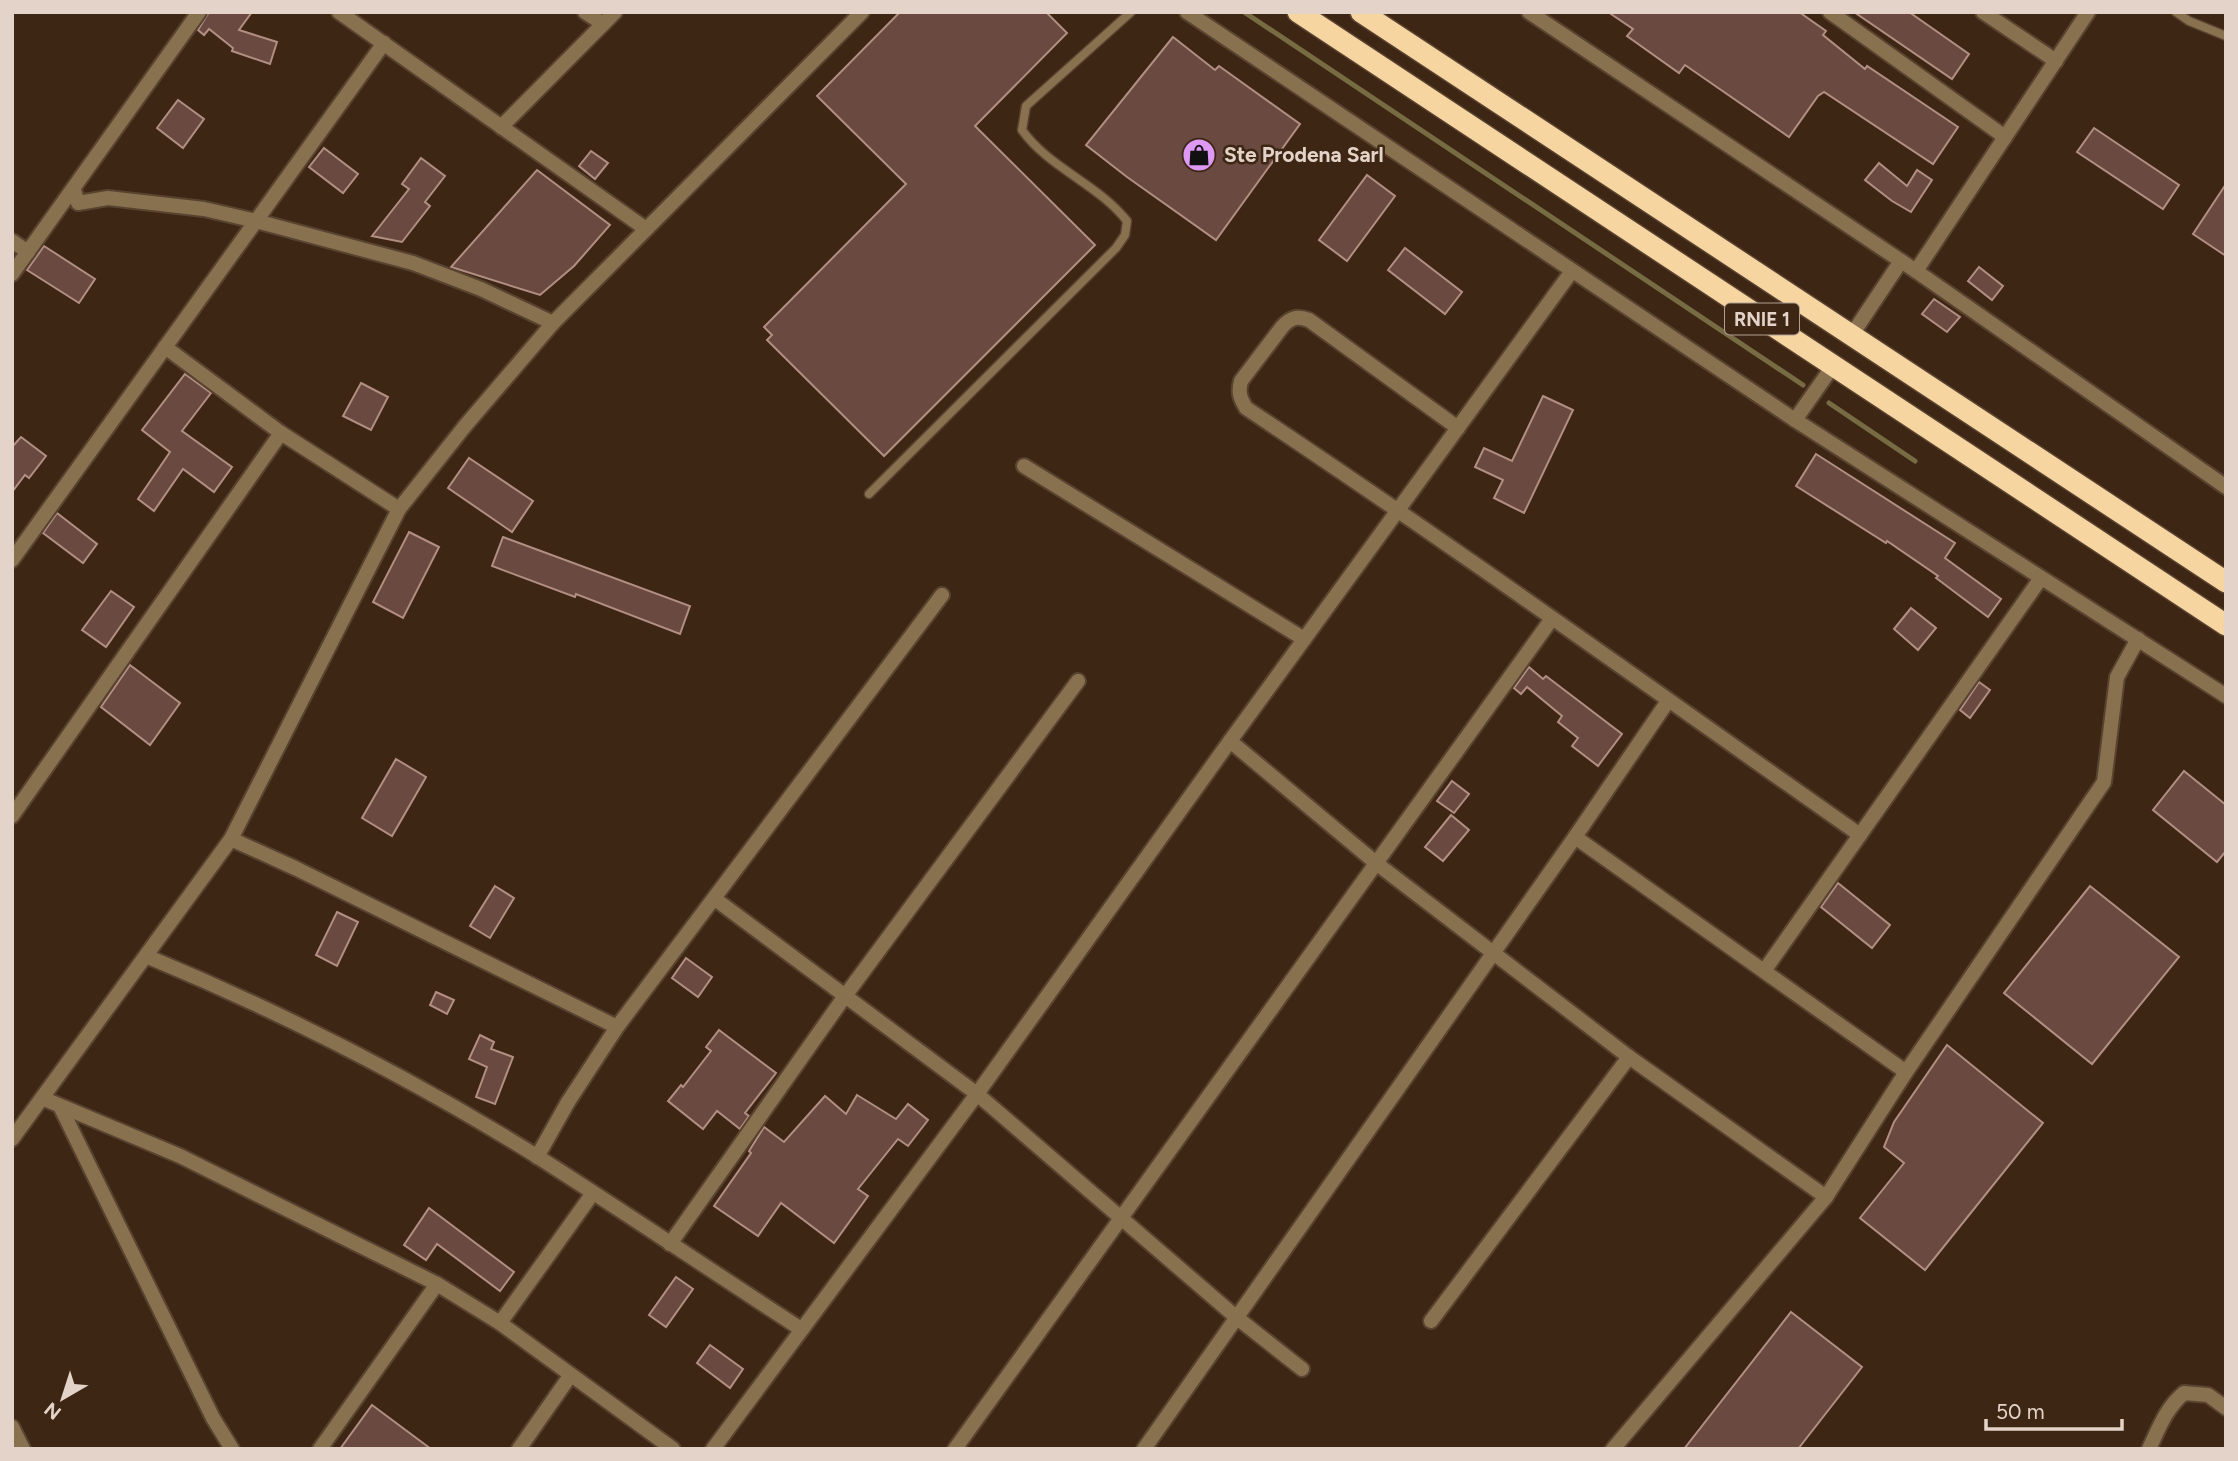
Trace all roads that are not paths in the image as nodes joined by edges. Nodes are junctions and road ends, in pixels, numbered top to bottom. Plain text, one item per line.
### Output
1 (199, 12) edge
2 (340, 12) edge
3 (585, 12) edge
4 (615, 12) edge
5 (862, 12) edge
6 (1131, 12) edge
7 (1187, 12) edge
8 (1298, 12) edge
9 (1362, 12) edge
10 (1529, 12) edge
11 (1830, 12) edge
12 (1983, 12) edge
13 (2088, 12) edge
14 (2176, 12) edge
15 (603, 24) junction
16 (2226, 36) edge
17 (384, 43) junction
18 (2056, 61) junction
19 (501, 127) junction
20 (2005, 137) junction
21 (74, 190) junction
22 (256, 221) junction
23 (646, 229) junction
24 (12, 241) edge
25 (28, 252) junction
26 (1901, 261) junction
27 (1572, 271) junction
28 (1916, 271) junction
29 (12, 274) edge
30 (553, 323) junction
31 (1851, 336) junction
32 (165, 347) junction
33 (1833, 366) junction
34 (1795, 420) junction
35 (1458, 428) junction
36 (281, 433) junction
37 (1024, 466) dead end
38 (2226, 486) edge
39 (869, 494) dead end
40 (399, 509) junction
41 (1398, 509) junction
42 (12, 560) edge
43 (2041, 578) junction
44 (2226, 582) edge
45 (942, 595) dead end
46 (1551, 620) junction
47 (2226, 625) edge
48 (1304, 639) junction
49 (2138, 639) junction
50 (1078, 681) dead end
51 (2226, 696) edge
52 (1668, 701) junction
53 (1230, 740) junction
54 (12, 816) edge
55 (1860, 835) junction
56 (1575, 837) junction
57 (231, 839) junction
58 (1376, 863) junction
59 (715, 899) junction
60 (1494, 952) junction
61 (146, 956) junction
62 (1764, 971) junction
63 (845, 996) junction
64 (617, 1027) junction
65 (1629, 1057) junction
66 (1906, 1072) junction
67 (976, 1094) junction
68 (42, 1098) junction
69 (60, 1106) junction
70 (12, 1139) edge
71 (537, 1157) junction
72 (593, 1193) junction
73 (1826, 1197) junction
74 (1122, 1217) junction
75 (670, 1244) junction
76 (437, 1284) junction
77 (1236, 1317) junction
78 (1431, 1321) dead end
79 (500, 1324) junction
80 (801, 1329) junction
81 (1302, 1369) dead end
82 (570, 1376) junction
83 (2226, 1408) edge
84 (12, 1427) edge
85 (23, 1449) edge
86 (232, 1449) edge
87 (320, 1449) edge
88 (519, 1449) edge
89 (673, 1449) edge
90 (713, 1449) edge
91 (955, 1449) edge
92 (1144, 1449) edge
93 (1613, 1449) edge
94 (2149, 1449) edge

1 - 21 street
2 - 17 street
3 - 15 street
4 - 15 street
5 - 23 street
6 - 39 lane
7 - 27 street
8 - 33 highway, RNIE 1
9 - 31 highway, RNIE 1
10 - 26 street
11 - 20 street
12 - 18 street
13 - 18 street
14 - 16 lane
15 - 19 street
17 - 19 street
17 - 22 street
18 - 20 street
19 - 23 street
20 - 28 street
21 - 22 street
21 - 25 street
22 - 30 street
22 - 32 street
23 - 30 street
24 - 25 street
25 - 29 street
26 - 28 street
26 - 31 street
27 - 34 street
27 - 35 street
28 - 38 street
30 - 40 street
31 - 44 highway, RNIE 1
32 - 36 street
32 - 42 street
33 - 34 street
33 - 47 highway, RNIE 1
34 - 43 street
35 - 41 street
35 - 41 street
36 - 40 street
36 - 54 street
37 - 48 street
40 - 57 street
41 - 46 street
41 - 48 street
43 - 49 street
43 - 55 street
45 - 59 street
46 - 52 street
46 - 58 street
48 - 53 street
49 - 51 street
49 - 66 street
50 - 63 street
52 - 55 street
52 - 56 street
53 - 58 street
53 - 67 street
55 - 62 street
56 - 60 street
56 - 62 street
57 - 61 street
57 - 64 street
58 - 60 street
58 - 74 street
59 - 63 street
59 - 64 street
60 - 65 street
60 - 77 street
61 - 68 street
61 - 71 street
62 - 66 street
63 - 67 street
63 - 75 street
64 - 71 street
65 - 73 street
65 - 78 street
66 - 73 street
67 - 74 street
67 - 80 street
68 - 69 street
68 - 70 street
69 - 76 street
69 - 86 street
71 - 72 street
72 - 75 street
72 - 79 street
73 - 93 street
74 - 77 street
74 - 91 street
75 - 80 street
76 - 79 street
76 - 87 street
77 - 81 street
77 - 92 street
79 - 82 street
80 - 90 street
82 - 88 street
82 - 89 street
83 - 94 street
84 - 85 street

